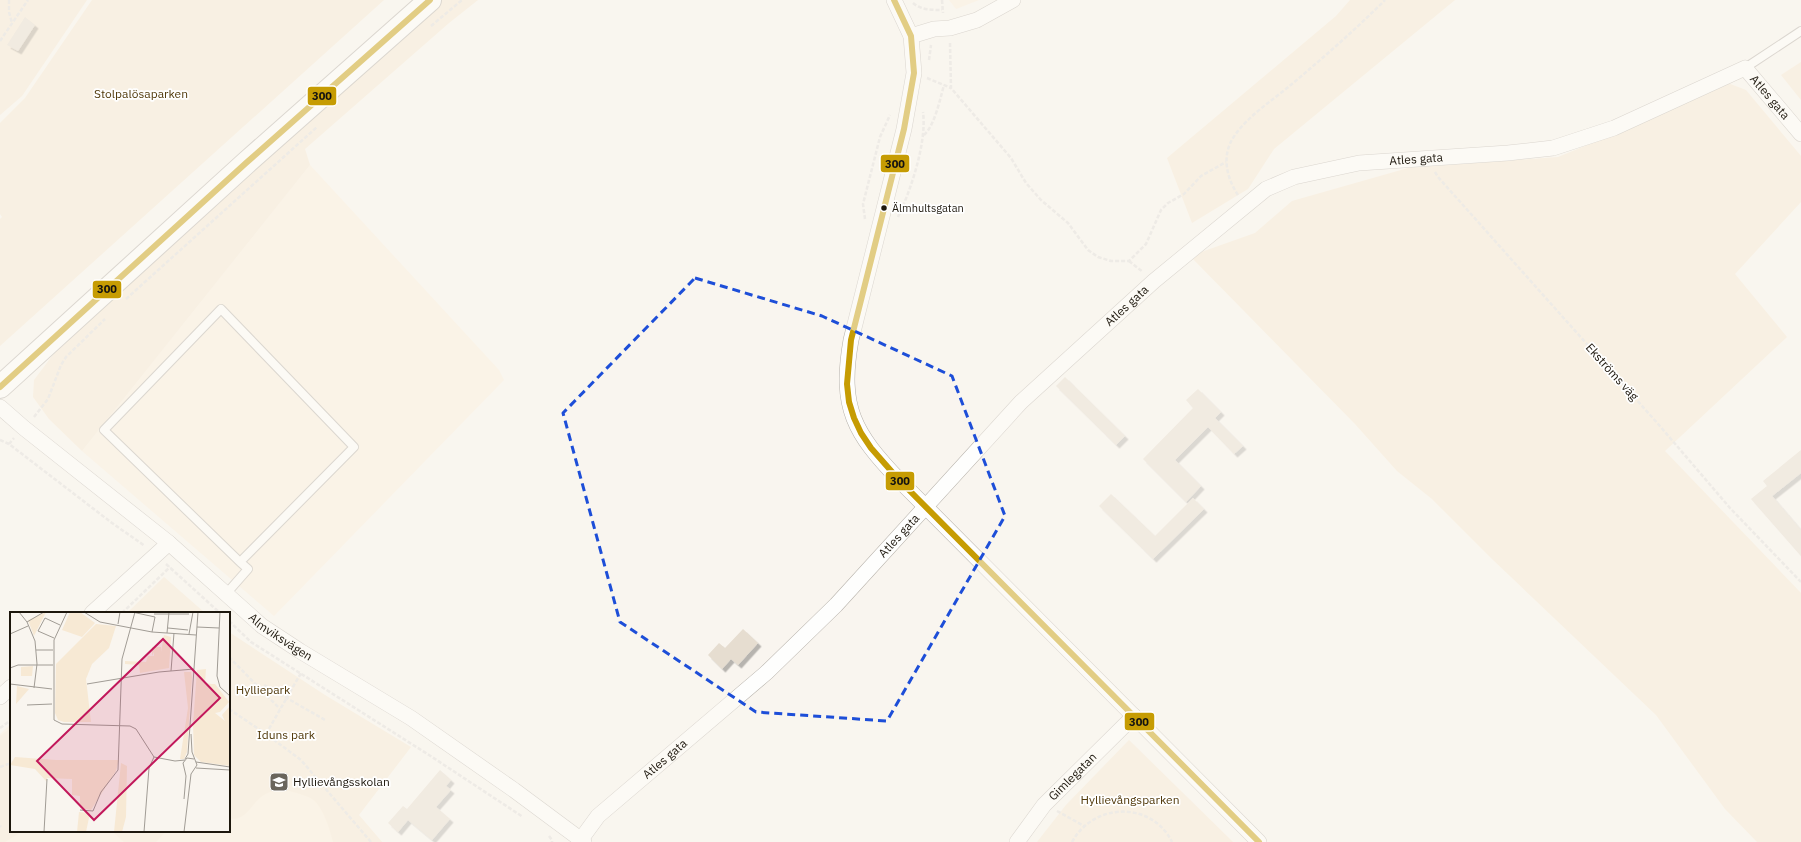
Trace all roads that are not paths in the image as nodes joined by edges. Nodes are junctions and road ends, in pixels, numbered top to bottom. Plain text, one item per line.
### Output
1 (406, 0) edge
2 (430, 0) edge
3 (894, 0) edge
4 (1013, 0) edge
5 (1801, 31) edge
6 (911, 36) junction
7 (1745, 68) junction
8 (1801, 134) edge
9 (246, 163) junction
10 (0, 387) edge
11 (0, 407) edge
12 (926, 507) junction
13 (169, 543) junction
14 (240, 562) junction
15 (226, 594) junction
16 (93, 612) edge
17 (10, 688) edge
18 (0, 697) edge
19 (1134, 716) junction
20 (582, 841) edge
21 (1017, 842) edge
22 (1259, 842) edge

1 - 9 main road
2 - 9 main road
3 - 6 street
4 - 6 street
5 - 7 lane
6 - 12 street
7 - 8 street, Atles gata
7 - 12 street, Atles gata
9 - 10 main road
11 - 13 street, Almviksvägen
12 - 19 street
12 - 20 street, Atles gata
13 - 15 street, Almviksvägen
13 - 16 street
14 - 14 lane
14 - 15 lane
15 - 20 street, Almviksvägen
17 - 18 street
19 - 21 street, Gimlegatan
19 - 22 street

